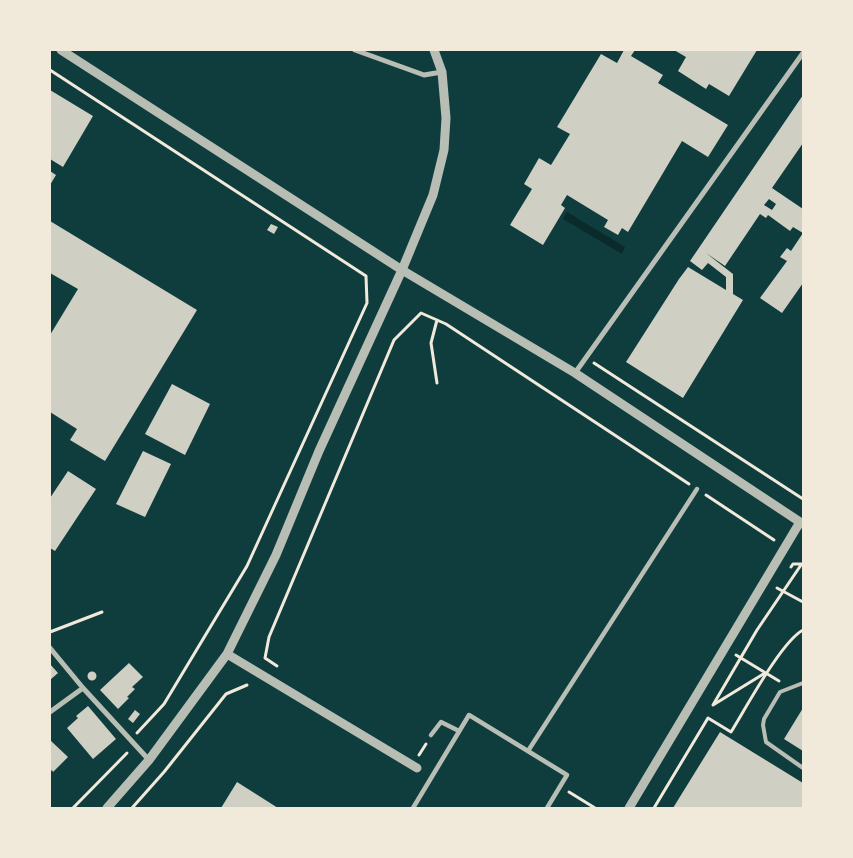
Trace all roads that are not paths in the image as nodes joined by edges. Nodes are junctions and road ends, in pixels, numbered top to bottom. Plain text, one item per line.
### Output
1 (61, 50) edge
2 (355, 50) edge
3 (434, 50) edge
4 (803, 53) edge
5 (442, 72) junction
6 (402, 270) junction
7 (575, 373) junction
8 (697, 489) road end
9 (802, 523) edge
10 (50, 648) edge
11 (228, 654) junction
12 (803, 683) edge
13 (83, 688) junction
14 (50, 712) edge
15 (459, 731) junction
16 (432, 735) dead end
17 (528, 751) junction
18 (149, 760) junction
19 (417, 768) dead end
20 (803, 768) edge
21 (107, 808) edge
22 (413, 808) edge
23 (546, 808) edge
24 (629, 808) edge

1 - 6 street
2 - 5 street
3 - 5 street
4 - 7 street
5 - 6 street
6 - 7 street
6 - 11 street
7 - 9 street
8 - 17 street
9 - 24 street
10 - 13 street
11 - 18 street
11 - 19 street
12 - 20 lane
13 - 14 street
13 - 18 street
15 - 16 street
15 - 17 street
15 - 22 street
17 - 23 street
18 - 21 street

